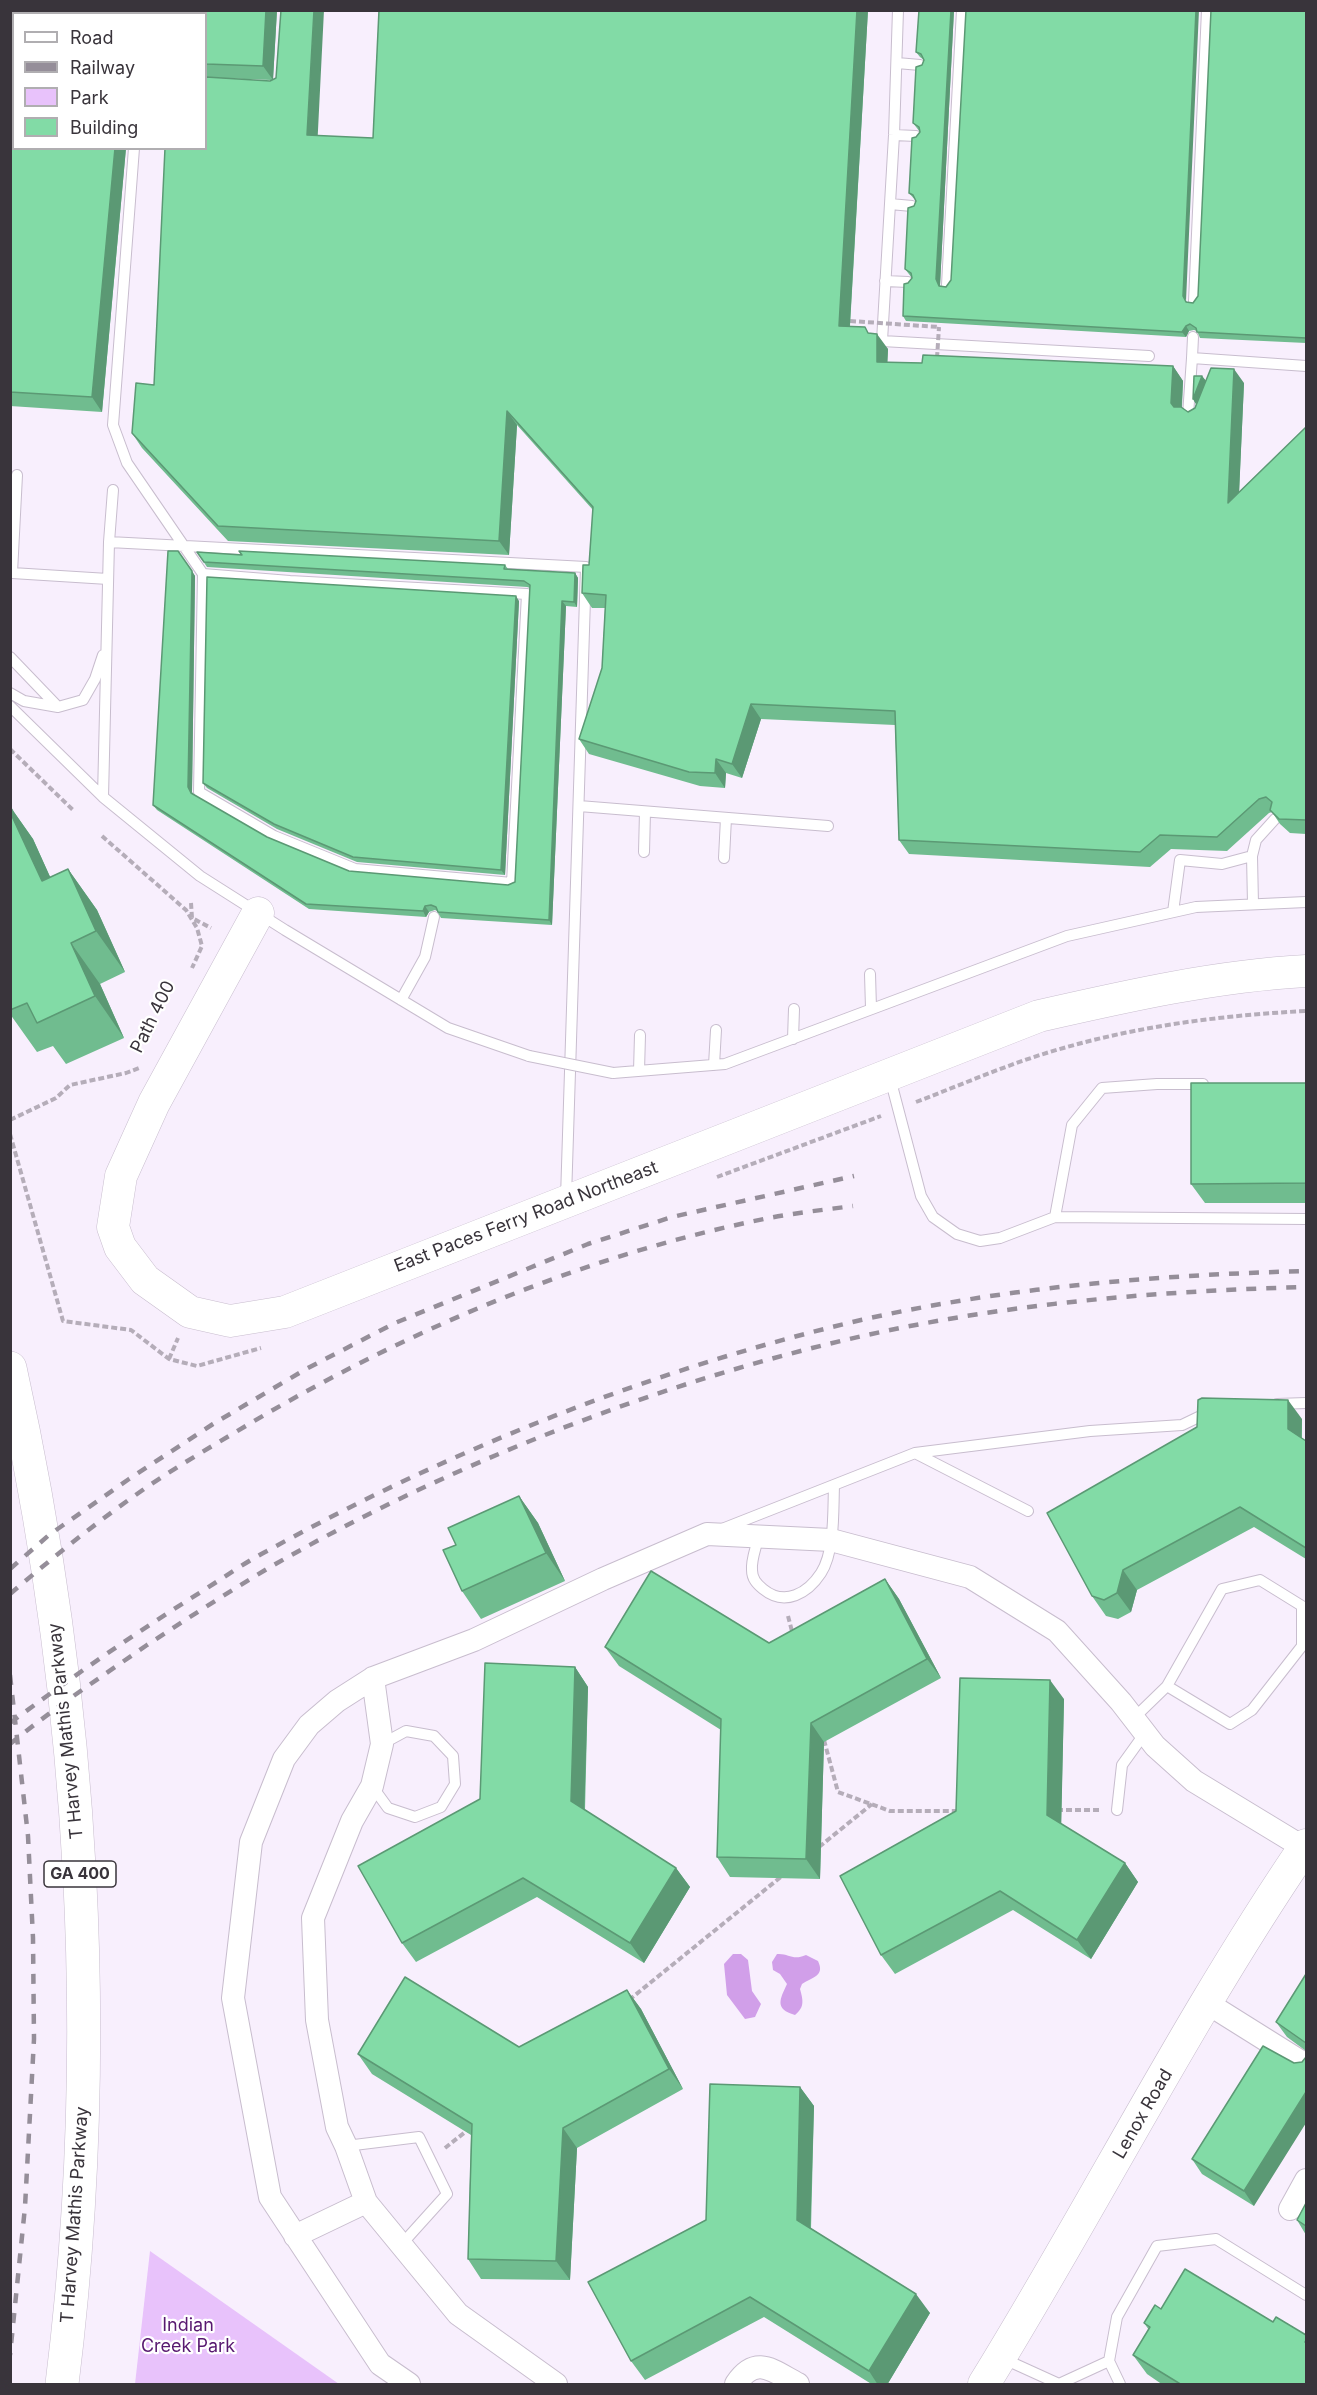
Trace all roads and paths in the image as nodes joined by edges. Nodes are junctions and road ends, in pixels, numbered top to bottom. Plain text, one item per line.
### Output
1 (898, 10) edge
2 (962, 10) edge
3 (1208, 10) edge
4 (897, 63) junction
5 (920, 65) edge
6 (894, 135) junction
7 (916, 136) edge
8 (135, 150) edge
9 (890, 204) junction
10 (912, 206) edge
11 (885, 281) junction
12 (908, 282) edge
13 (947, 285) edge
14 (1194, 301) edge
15 (850, 321) dead end
16 (1193, 337) dead end
17 (1149, 356) dead end
18 (1192, 358) junction
19 (1306, 366) edge
20 (936, 369) edge
21 (1188, 415) edge
22 (17, 475) dead end
23 (113, 490) dead end
24 (109, 542) junction
25 (203, 574) junction
26 (108, 579) junction
27 (107, 644) junction
28 (10, 657) edge
29 (10, 693) edge
30 (10, 706) edge
31 (58, 707) junction
32 (10, 749) edge
33 (103, 797) junction
34 (579, 806) junction
35 (74, 811) dead end
36 (645, 812) junction
37 (726, 818) junction
38 (1275, 819) edge
39 (828, 826) dead end
40 (102, 836) dead end
41 (644, 852) dead end
42 (1252, 856) junction
43 (724, 858) dead end
44 (1306, 902) edge
45 (191, 903) dead end
46 (1253, 904) junction
47 (1173, 912) junction
48 (258, 913) junction
49 (434, 917) dead end
50 (192, 918) junction
51 (211, 928) dead end
52 (1306, 971) edge
53 (870, 974) dead end
54 (187, 977) dead end
55 (401, 1000) junction
56 (871, 1008) junction
57 (794, 1009) dead end
58 (716, 1030) dead end
59 (640, 1035) dead end
60 (792, 1039) junction
61 (147, 1065) dead end
62 (714, 1065) junction
63 (639, 1071) junction
64 (890, 1075) junction
65 (1214, 1084) edge
66 (10, 1120) edge
67 (566, 1201) junction
68 (1055, 1217) junction
69 (1306, 1220) edge
70 (10, 1368) edge
71 (1306, 1403) edge
72 (1261, 1404) edge
73 (1217, 1408) edge
74 (915, 1453) junction
75 (834, 1486) junction
76 (1028, 1511) dead end
77 (707, 1534) junction
78 (758, 1538) junction
79 (831, 1540) junction
80 (783, 1598) junction
81 (796, 1644) edge
82 (373, 1678) junction
83 (1167, 1686) junction
84 (1139, 1725) junction
85 (822, 1735) edge
86 (382, 1744) junction
87 (372, 1786) junction
88 (872, 1804) junction
89 (1045, 1810) edge
90 (1117, 1810) joint
91 (962, 1811) edge
92 (1306, 1847) edge
93 (817, 1849) dead end
94 (789, 1871) edge
95 (1207, 2003) junction
96 (623, 2004) edge
97 (1306, 2065) edge
98 (476, 2123) edge
99 (346, 2146) junction
100 (430, 2160) junction
101 (1306, 2180) edge
102 (366, 2202) junction
103 (1290, 2209) dead end
104 (295, 2236) junction
105 (401, 2245) junction
106 (1306, 2295) edge
107 (1001, 2357) junction
108 (1109, 2361) junction
109 (1059, 2384) edge
110 (62, 2385) edge
111 (409, 2385) edge
112 (556, 2385) edge
113 (736, 2385) edge
114 (798, 2385) edge
115 (984, 2385) edge
116 (1120, 2385) edge

1 - 4 lane
2 - 13 lane
3 - 14 lane
4 - 5 lane
4 - 6 lane
6 - 7 lane
6 - 9 lane
8 - 25 lane
9 - 10 lane
9 - 11 lane
11 - 12 lane
11 - 17 lane
15 - 20 path, bridge
16 - 18 lane
18 - 19 lane
18 - 21 lane
22 - 26 lane
23 - 24 lane
24 - 26 lane
24 - 34 lane
25 - 25 lane
26 - 27 lane
27 - 31 lane
27 - 33 lane
28 - 31 lane
29 - 31 lane
30 - 33 lane
32 - 35 path
33 - 48 lane
34 - 36 lane
34 - 67 lane
36 - 37 lane
36 - 41 lane
37 - 39 lane
37 - 43 lane
38 - 42 lane
40 - 50 path
42 - 46 lane
42 - 47 lane
44 - 46 lane
45 - 50 path
46 - 47 lane
47 - 56 lane
48 - 55 lane
48 - 67 street, East Paces Ferry Road Northeast
49 - 55 lane
50 - 51 path
50 - 54 path, Path 400
52 - 64 street, East Paces Ferry Road Northeast
53 - 56 lane
55 - 63 lane, bridge
56 - 60 lane
57 - 60 lane
58 - 62 lane
59 - 63 lane
60 - 62 lane
61 - 66 path, Path 400
62 - 63 lane
64 - 67 street, East Paces Ferry Road Northeast
64 - 68 lane
65 - 68 lane
68 - 69 lane
70 - 110 highway, T Harvey Mathis Parkway / GA 400
71 - 72 lane
73 - 74 lane
74 - 75 lane
74 - 76 lane
75 - 77 lane
75 - 79 lane
77 - 78 street
77 - 82 street
78 - 79 street
78 - 80 lane
79 - 80 lane
79 - 84 street
80 - 81 path
82 - 86 street
82 - 104 street
83 - 83 lane
83 - 84 lane
84 - 90 lane
84 - 92 street
85 - 88 path
86 - 87 street
86 - 87 lane
87 - 99 street
88 - 91 path
88 - 93 path
89 - 90 path
92 - 95 street, Lenox Road
94 - 96 path
95 - 97 street
95 - 107 street, Lenox Road
98 - 100 path
99 - 100 lane
99 - 102 street
100 - 105 lane
101 - 103 street
102 - 104 street
102 - 105 street
104 - 111 street
105 - 112 street
106 - 108 lane
107 - 109 lane
107 - 115 street, Lenox Road
108 - 109 lane
108 - 116 lane
113 - 114 street

